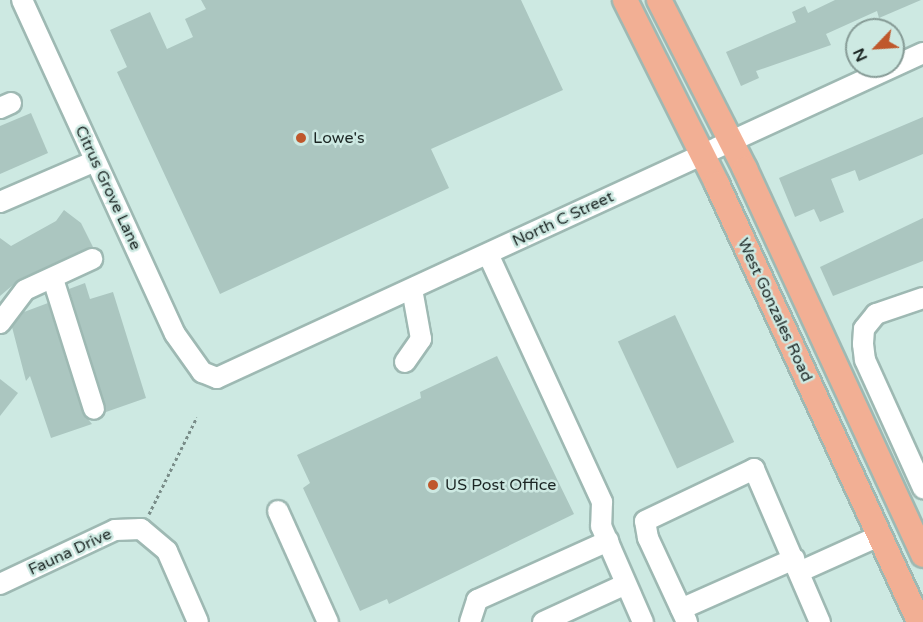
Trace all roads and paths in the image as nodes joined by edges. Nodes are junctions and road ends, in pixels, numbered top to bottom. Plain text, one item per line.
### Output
1 (22, 0) edge
2 (625, 0) edge
3 (659, 0) edge
4 (923, 53) edge
5 (730, 142) junction
6 (702, 154) junction
7 (95, 161) junction
8 (0, 202) edge
9 (488, 254) junction
10 (92, 259) dead end
11 (53, 279) junction
12 (412, 289) junction
13 (923, 298) edge
14 (0, 323) edge
15 (405, 362) dead end
16 (202, 372) joint
17 (94, 410) dead end
18 (197, 417) dead end
19 (923, 488) edge
20 (278, 511) dead end
21 (141, 529) junction
22 (879, 536) junction
23 (608, 541) junction
24 (923, 555) edge
25 (797, 565) junction
26 (0, 584) edge
27 (626, 584) junction
28 (684, 616) edge
29 (198, 622) edge
30 (328, 622) edge
31 (470, 622) edge
32 (543, 622) edge
33 (643, 622) edge
34 (820, 622) edge
35 (919, 622) edge

1 - 7 street, Citrus Grove Lane
2 - 6 main road, West Gonzales Road
3 - 5 main road, West Gonzales Road
4 - 5 street, North C Street
5 - 6 street, North C Street
5 - 24 main road, West Gonzales Road
6 - 9 street, North C Street
6 - 22 main road, West Gonzales Road
7 - 8 street
7 - 16 street, Citrus Grove Lane
9 - 12 street, North C Street
9 - 23 street
10 - 11 street
11 - 14 street
11 - 17 street
12 - 15 street
12 - 16 street, North C Street
13 - 19 street
18 - 21 path
20 - 30 street
21 - 26 street, Fauna Drive
21 - 29 street
22 - 25 street
22 - 35 main road, West Gonzales Road
23 - 27 street
23 - 31 street
25 - 28 street
25 - 28 street
25 - 34 street
27 - 32 street
27 - 33 street

